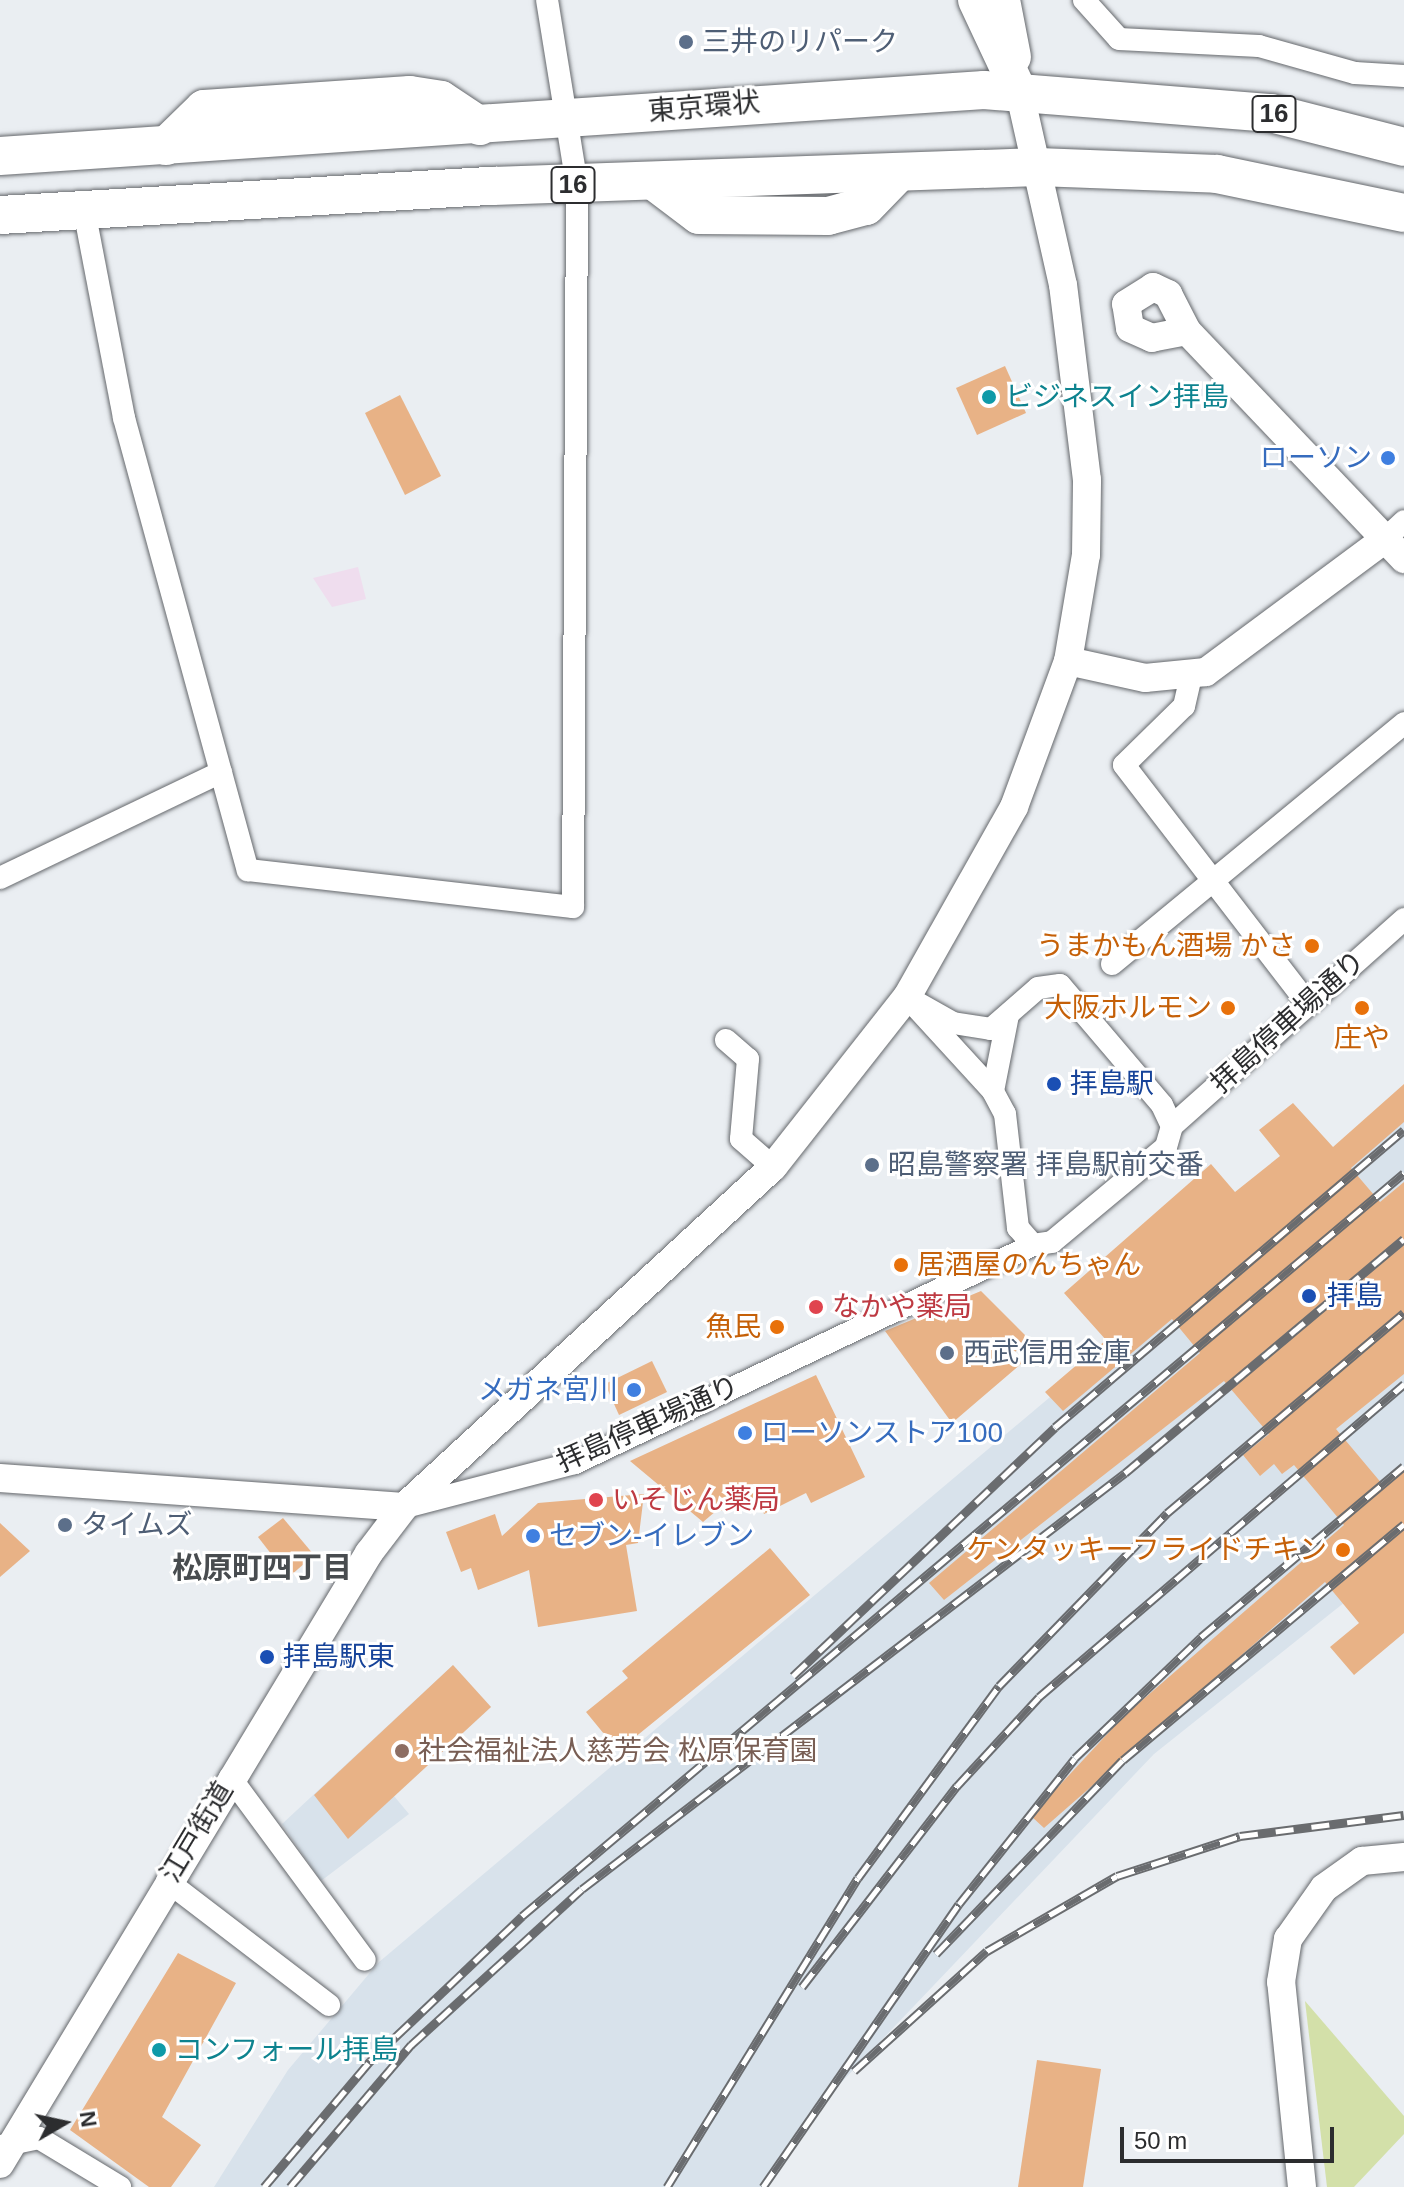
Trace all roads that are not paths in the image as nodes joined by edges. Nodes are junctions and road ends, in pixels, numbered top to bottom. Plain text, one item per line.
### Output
1 (547, 0) edge
2 (976, 0) edge
3 (1002, 0) edge
4 (1084, 0) edge
5 (1404, 76) edge
6 (1020, 94) junction
7 (569, 119) junction
8 (1404, 147) edge
9 (0, 156) edge
10 (1038, 167) junction
11 (577, 185) junction
12 (84, 210) junction
13 (1404, 213) edge
14 (0, 215) edge
15 (1187, 331) dead end
16 (1398, 540) edge
17 (1068, 661) junction
18 (1191, 676) junction
19 (1404, 723) edge
20 (221, 772) junction
21 (0, 878) edge
22 (1212, 882) junction
23 (1404, 919) edge
24 (1112, 964) dead end
25 (907, 997) junction
26 (1307, 1003) junction
27 (1009, 1013) junction
28 (726, 1040) dead end
29 (993, 1091) junction
30 (1172, 1126) junction
31 (773, 1167) junction
32 (1033, 1245) junction
33 (0, 1478) edge
34 (404, 1507) junction
35 (230, 1777) junction
36 (1404, 1857) edge
37 (167, 1881) junction
38 (365, 1960) dead end
39 (329, 2005) dead end
40 (2, 2153) edge
41 (120, 2187) edge
42 (1302, 2187) edge

1 - 7 street
2 - 6 main road
3 - 6 main road
4 - 5 street
6 - 7 highway, 東京環状 / 16
6 - 8 highway, 東京環状 / 16
6 - 10 street, 江戸街道
7 - 9 highway, 東京環状 / 16
7 - 11 street
10 - 11 highway, 16
10 - 13 highway
10 - 17 street, 江戸街道
11 - 12 highway, 16
11 - 20 street
12 - 14 highway, 16
12 - 20 street
15 - 16 street
16 - 18 street
17 - 18 street
17 - 25 street, 江戸街道
18 - 22 street
19 - 22 street
20 - 21 street
22 - 24 street
22 - 26 street
23 - 26 street, 拝島停車場通り
25 - 27 street
25 - 29 street
25 - 31 street, 江戸街道
26 - 30 street, 拝島停車場通り
27 - 29 street
27 - 30 street
28 - 31 street
29 - 32 street
30 - 32 street, 拝島停車場通り
31 - 34 street, 江戸街道
32 - 34 street, 拝島停車場通り
33 - 34 street, 拝島停車場通り
34 - 35 street, 江戸街道
35 - 37 street, 江戸街道
35 - 38 street
36 - 42 street
37 - 39 street
37 - 40 street, 江戸街道
40 - 41 street

